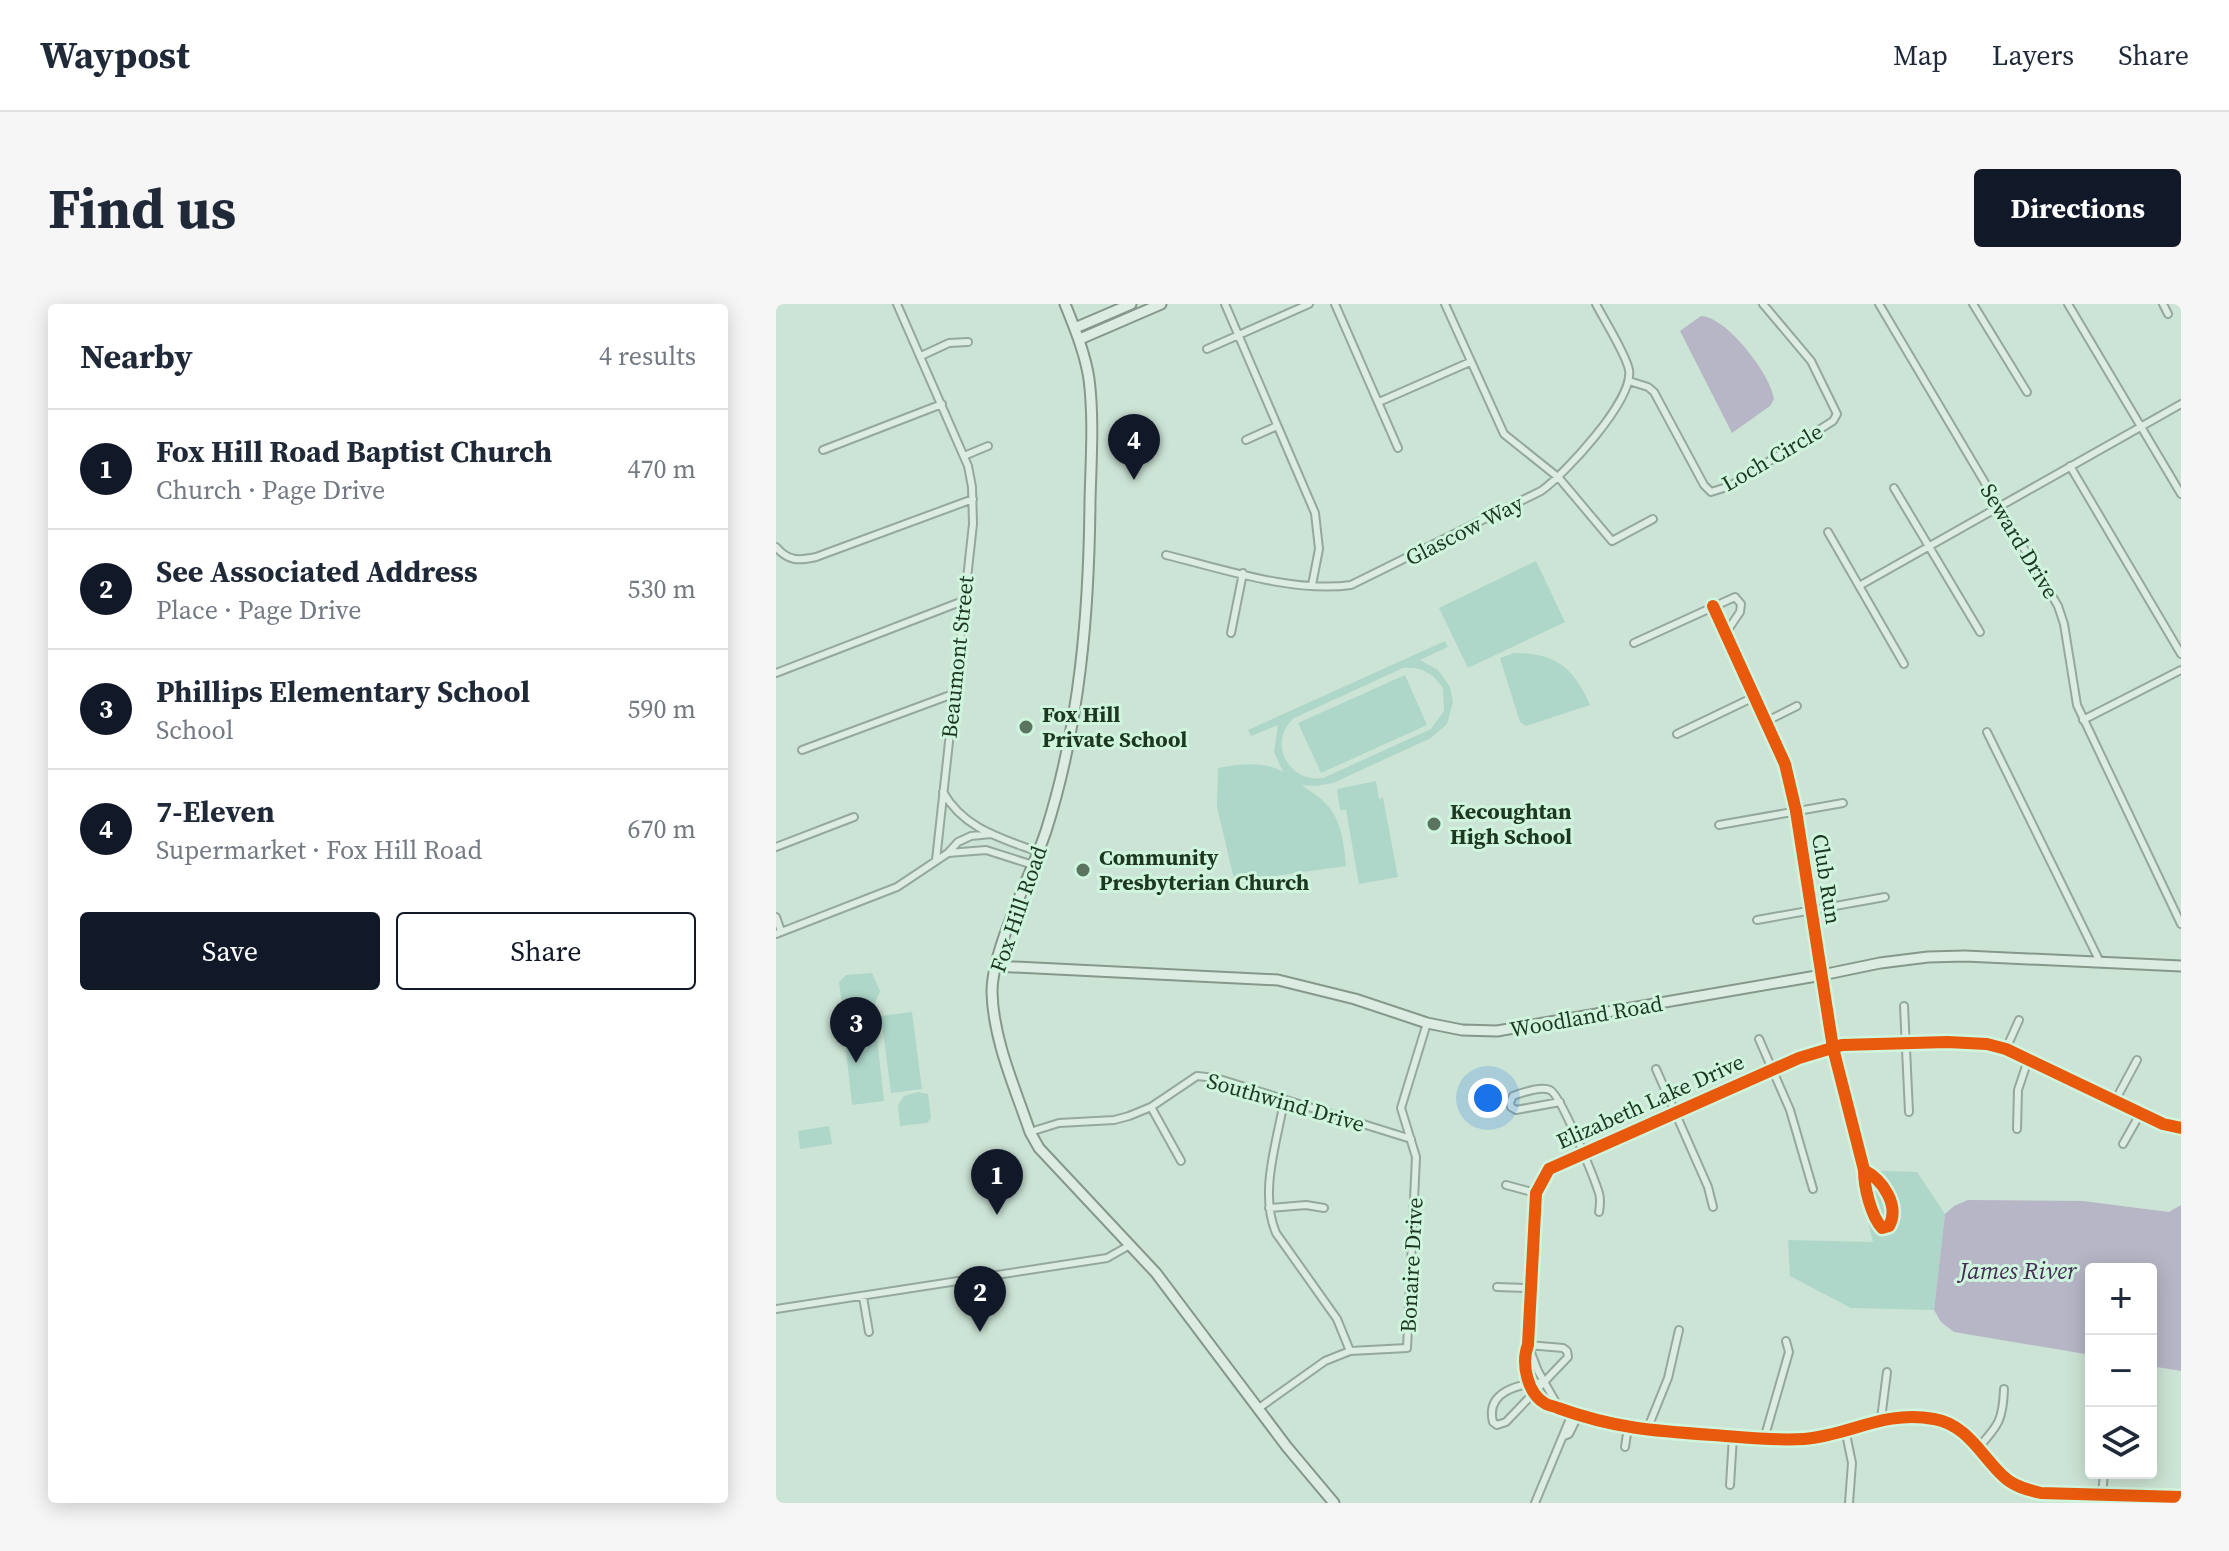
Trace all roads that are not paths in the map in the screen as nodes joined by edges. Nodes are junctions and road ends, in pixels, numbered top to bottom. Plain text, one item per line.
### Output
1 (897, 304) edge
2 (1065, 304) edge
3 (1131, 304) edge
4 (1161, 304) edge
5 (1225, 304) edge
6 (1309, 304) edge
7 (1335, 304) edge
8 (1445, 304) edge
9 (1596, 304) edge
10 (1763, 304) edge
11 (1879, 304) edge
12 (1973, 304) edge
13 (2068, 304) edge
14 (2163, 304) edge
15 (2168, 314) dead end
16 (1075, 328) junction
17 (1239, 335) junction
18 (1080, 339) junction
19 (968, 342) dead end
20 (1207, 349) dead end
21 (921, 356) junction
22 (1470, 362) junction
23 (1629, 381) junction
24 (2027, 392) dead end
25 (1379, 402) junction
26 (942, 404) junction
27 (2181, 404) edge
28 (1277, 426) junction
29 (2141, 427) junction
30 (1246, 440) dead end
31 (988, 446) dead end
32 (1398, 448) dead end
33 (823, 450) dead end
34 (964, 456) junction
35 (2070, 466) junction
36 (1559, 478) junction
37 (1894, 488) dead end
38 (2181, 494) edge
39 (973, 499) junction
40 (1999, 506) junction
41 (1653, 519) dead end
42 (1828, 532) dead end
43 (1929, 546) junction
44 (776, 547) edge
45 (1166, 555) dead end
46 (1243, 573) junction
47 (1312, 585) junction
48 (1859, 586) junction
49 (963, 601) junction
50 (1713, 606) junction
51 (1980, 632) dead end
52 (1231, 633) dead end
53 (1725, 634) junction
54 (1634, 643) dead end
55 (2181, 654) edge
56 (1904, 664) dead end
57 (2181, 670) edge
58 (776, 673) edge
59 (953, 694) junction
60 (1754, 697) junction
61 (1797, 706) dead end
62 (2083, 720) junction
63 (1767, 721) junction
64 (1987, 732) dead end
65 (1677, 734) dead end
66 (802, 750) dead end
67 (943, 792) junction
68 (1843, 803) dead end
69 (1796, 811) junction
70 (854, 817) dead end
71 (1719, 825) dead end
72 (991, 834) junction
73 (776, 847) edge
74 (1038, 852) junction
75 (948, 853) junction
76 (936, 860) junction
77 (1033, 865) junction
78 (1885, 897) dead end
79 (1812, 910) junction
80 (776, 917) edge
81 (1757, 920) dead end
82 (2181, 924) edge
83 (779, 932) edge
84 (2100, 962) junction
85 (995, 966) junction
86 (2181, 966) edge
87 (1822, 975) junction
88 (1904, 1006) dead end
89 (2019, 1020) dead end
90 (1427, 1023) junction
91 (1759, 1039) dead end
92 (1905, 1043) junction
93 (1833, 1048) junction
94 (2006, 1049) junction
95 (2028, 1060) junction
96 (2137, 1060) dead end
97 (1656, 1069) dead end
98 (1772, 1070) junction
99 (1284, 1101) junction
100 (2115, 1101) junction
101 (1560, 1102) junction
102 (1151, 1107) junction
103 (1674, 1112) junction
104 (1909, 1112) dead end
105 (2140, 1114) junction
106 (2181, 1128) edge
107 (2017, 1129) dead end
108 (1030, 1132) junction
109 (1411, 1139) junction
110 (2123, 1144) dead end
111 (1582, 1152) junction
112 (1181, 1161) dead end
113 (1864, 1170) junction
114 (1506, 1185) dead end
115 (1813, 1189) dead end
116 (1536, 1193) junction
117 (1713, 1207) dead end
118 (1269, 1208) junction
119 (1324, 1208) dead end
120 (1599, 1212) dead end
121 (1130, 1245) junction
122 (1497, 1287) dead end
123 (1530, 1288) junction
124 (863, 1297) junction
125 (776, 1309) edge
126 (1679, 1330) dead end
127 (869, 1332) dead end
128 (1786, 1341) dead end
129 (1528, 1345) junction
130 (1350, 1351) junction
131 (1887, 1372) dead end
132 (1543, 1382) junction
133 (1530, 1383) junction
134 (2004, 1389) dead end
135 (1535, 1391) junction
136 (1259, 1408) junction
137 (1559, 1408) junction
138 (1575, 1415) junction
139 (1881, 1419) junction
140 (1628, 1427) junction
141 (1845, 1429) junction
142 (1647, 1430) junction
143 (1733, 1436) junction
144 (1764, 1439) junction
145 (1625, 1447) dead end
146 (1978, 1448) junction
147 (2103, 1479) edge
148 (1730, 1485) dead end
149 (2102, 1495) junction
150 (2181, 1497) edge
151 (1334, 1503) edge
152 (1535, 1503) edge
153 (1849, 1503) edge

1 - 21 street, Beaumont Street
2 - 16 main road, Fox Hill Road
3 - 16 main road
4 - 18 main road
5 - 17 street
6 - 17 street
7 - 25 street
8 - 22 street
9 - 23 street
10 - 23 street, Loch Circle
11 - 40 street, Seward Drive
12 - 24 street
13 - 29 street
14 - 15 street
16 - 18 main road, Fox Hill Road
17 - 20 street
17 - 28 street
18 - 74 main road, Fox Hill Road
19 - 21 street
21 - 26 street, Beaumont Street
22 - 25 street
22 - 36 street
23 - 36 street, Glascow Way
25 - 32 street
26 - 33 street
26 - 34 street, Beaumont Street
27 - 29 street
28 - 30 street
28 - 47 street
29 - 35 street
29 - 38 street
31 - 34 street
34 - 39 street, Beaumont Street
35 - 40 street
35 - 55 street
36 - 41 street
36 - 47 street, Glascow Way
37 - 43 street
39 - 44 street
39 - 49 street, Beaumont Street
40 - 43 street
40 - 62 street, Seward Drive
42 - 48 street
43 - 48 street
43 - 51 street
45 - 46 street, Glascow Way
46 - 47 street, Glascow Way
46 - 52 street
48 - 56 street
49 - 58 street
49 - 59 street, Beaumont Street
50 - 53 street, Club Run
50 - 53 street
50 - 54 street
53 - 60 street, Club Run
57 - 62 street
59 - 66 street
59 - 67 street, Beaumont Street
60 - 63 street, Club Run
60 - 65 street
61 - 63 street
62 - 82 street, Seward Drive
63 - 69 street, Club Run
64 - 84 street
67 - 72 street
67 - 76 street, Beaumont Street
68 - 69 street
69 - 71 street
69 - 79 street, Club Run
70 - 73 street
72 - 74 street
72 - 75 street
74 - 77 main road, Fox Hill Road
75 - 76 street
75 - 77 street
76 - 83 street
77 - 85 main road, Fox Hill Road
78 - 79 street
79 - 81 street
79 - 87 street, Club Run
80 - 83 street
84 - 86 main road, Woodland Road
84 - 87 main road, Woodland Road
85 - 90 main road, Woodland Road
85 - 108 main road, Fox Hill Road
87 - 90 main road, Woodland Road
87 - 93 street, Club Run
88 - 92 street
89 - 94 street
90 - 109 street, Bonaire Drive
91 - 98 street
92 - 93 street, Elizabeth Lake Drive
92 - 94 street, Elizabeth Lake Drive
92 - 104 street
93 - 98 street, Elizabeth Lake Drive
93 - 113 street, Club Run
94 - 95 street, Elizabeth Lake Drive
95 - 100 street, Elizabeth Lake Drive
95 - 107 street
96 - 100 street
97 - 103 street
98 - 103 street, Elizabeth Lake Drive
98 - 115 street
99 - 102 street, Southwind Drive
99 - 109 street, Southwind Drive
99 - 118 street
100 - 105 street, Elizabeth Lake Drive
101 - 101 street
101 - 111 street
102 - 108 street, Southwind Drive
102 - 112 street
103 - 111 street, Elizabeth Lake Drive
103 - 117 street
105 - 106 street, Elizabeth Lake Drive
105 - 110 street
108 - 121 main road, Fox Hill Road
109 - 130 street, Bonaire Drive
111 - 116 street, Elizabeth Lake Drive
111 - 120 street
113 - 113 street, Club Run
114 - 116 street
116 - 123 street
118 - 119 street
118 - 130 street
121 - 124 street
121 - 136 main road, Fox Hill Road
122 - 123 street
123 - 129 street
124 - 125 street
124 - 127 street
126 - 142 street
128 - 144 street
129 - 132 street
129 - 132 street
129 - 133 street
130 - 136 street, Bonaire Drive
131 - 139 street
132 - 133 street
132 - 135 street
132 - 137 street
133 - 135 street
133 - 135 street
134 - 146 street
135 - 137 street
136 - 151 main road, Fox Hill Road
137 - 138 street
138 - 140 street
138 - 152 street
139 - 141 street
139 - 146 street
140 - 142 street
140 - 145 street
141 - 144 street
141 - 153 street
142 - 143 street
143 - 144 street
143 - 148 street
146 - 149 street
147 - 149 street
149 - 150 street

